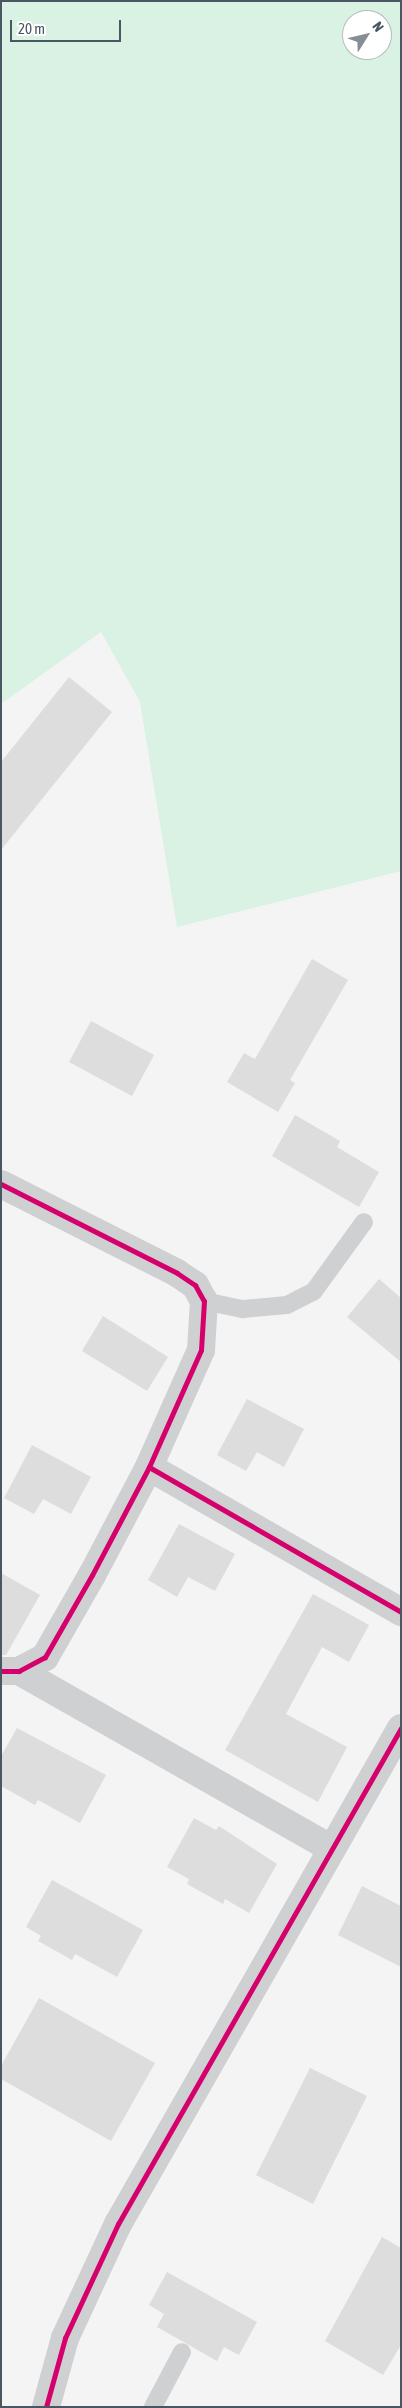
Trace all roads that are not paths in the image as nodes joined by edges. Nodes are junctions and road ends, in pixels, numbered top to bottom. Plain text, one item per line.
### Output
1 (1, 1184) edge
2 (364, 1222) dead end
3 (204, 1301) junction
4 (149, 1466) junction
5 (401, 1612) edge
6 (10, 1671) edge
7 (401, 1728) edge
8 (331, 1848) junction
9 (182, 2352) dead end
10 (46, 2407) edge
11 (153, 2407) edge

1 - 3 street
2 - 3 lane
3 - 4 street
4 - 5 street
4 - 6 street
6 - 8 street
7 - 8 street
8 - 10 street
9 - 11 lane

